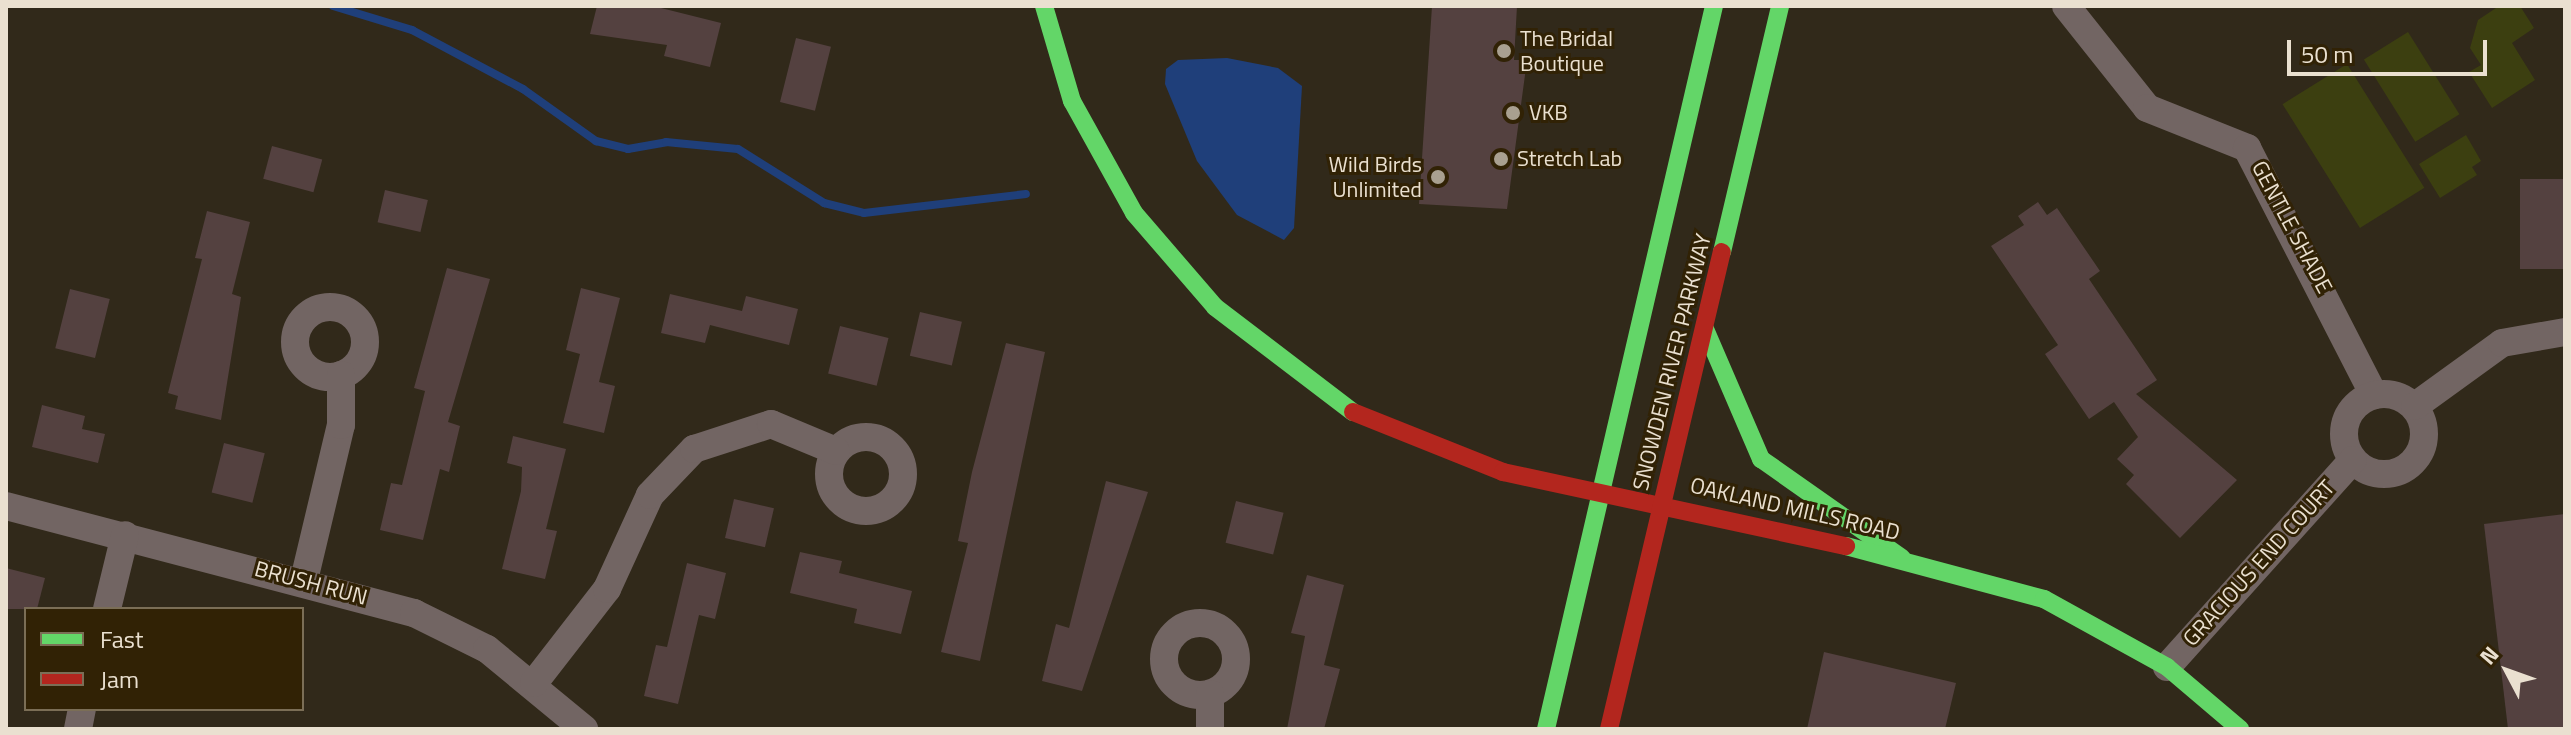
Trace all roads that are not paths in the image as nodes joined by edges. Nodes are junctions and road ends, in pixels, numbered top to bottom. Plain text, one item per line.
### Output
1 (1044, 6) edge
2 (1714, 6) edge
3 (1780, 6) edge
4 (1798, 6) edge
5 (2066, 6) edge
6 (1759, 107) junction
7 (1705, 329) junction
8 (2565, 332) edge
9 (341, 375) dead end
10 (2374, 395) junction
11 (2415, 406) junction
12 (836, 451) dead end
13 (2353, 460) junction
14 (1602, 492) junction
15 (1662, 503) junction
16 (6, 506) edge
17 (125, 535) junction
18 (1902, 558) junction
19 (304, 580) junction
20 (107, 607) edge
21 (2167, 667) junction
22 (534, 683) junction
23 (1210, 694) dead end
24 (584, 729) edge
25 (1210, 729) edge
26 (1546, 729) edge
27 (1609, 729) edge
28 (2240, 729) edge

1 - 14 main road, OAKLAND MILLS ROAD
2 - 14 main road, SNOWDEN RIVER PARKWAY
3 - 6 main road, SNOWDEN RIVER PARKWAY
4 - 6 main road
5 - 10 street, GENTLE SHADE
6 - 7 main road, SNOWDEN RIVER PARKWAY
7 - 15 main road, SNOWDEN RIVER PARKWAY
7 - 18 main road
8 - 11 street
9 - 19 street
10 - 11 street
10 - 13 street
11 - 13 street
12 - 22 street
13 - 21 street, GRACIOUS END COURT
14 - 15 main road, OAKLAND MILLS ROAD
14 - 26 main road, SNOWDEN RIVER PARKWAY
15 - 18 main road, OAKLAND MILLS ROAD
15 - 27 main road, SNOWDEN RIVER PARKWAY
16 - 17 street, BRUSH RUN
17 - 19 street, BRUSH RUN
17 - 20 street
18 - 21 main road, OAKLAND MILLS ROAD
19 - 22 street, BRUSH RUN
21 - 28 main road, OAKLAND MILLS ROAD
22 - 24 street, BRUSH RUN
23 - 25 street

